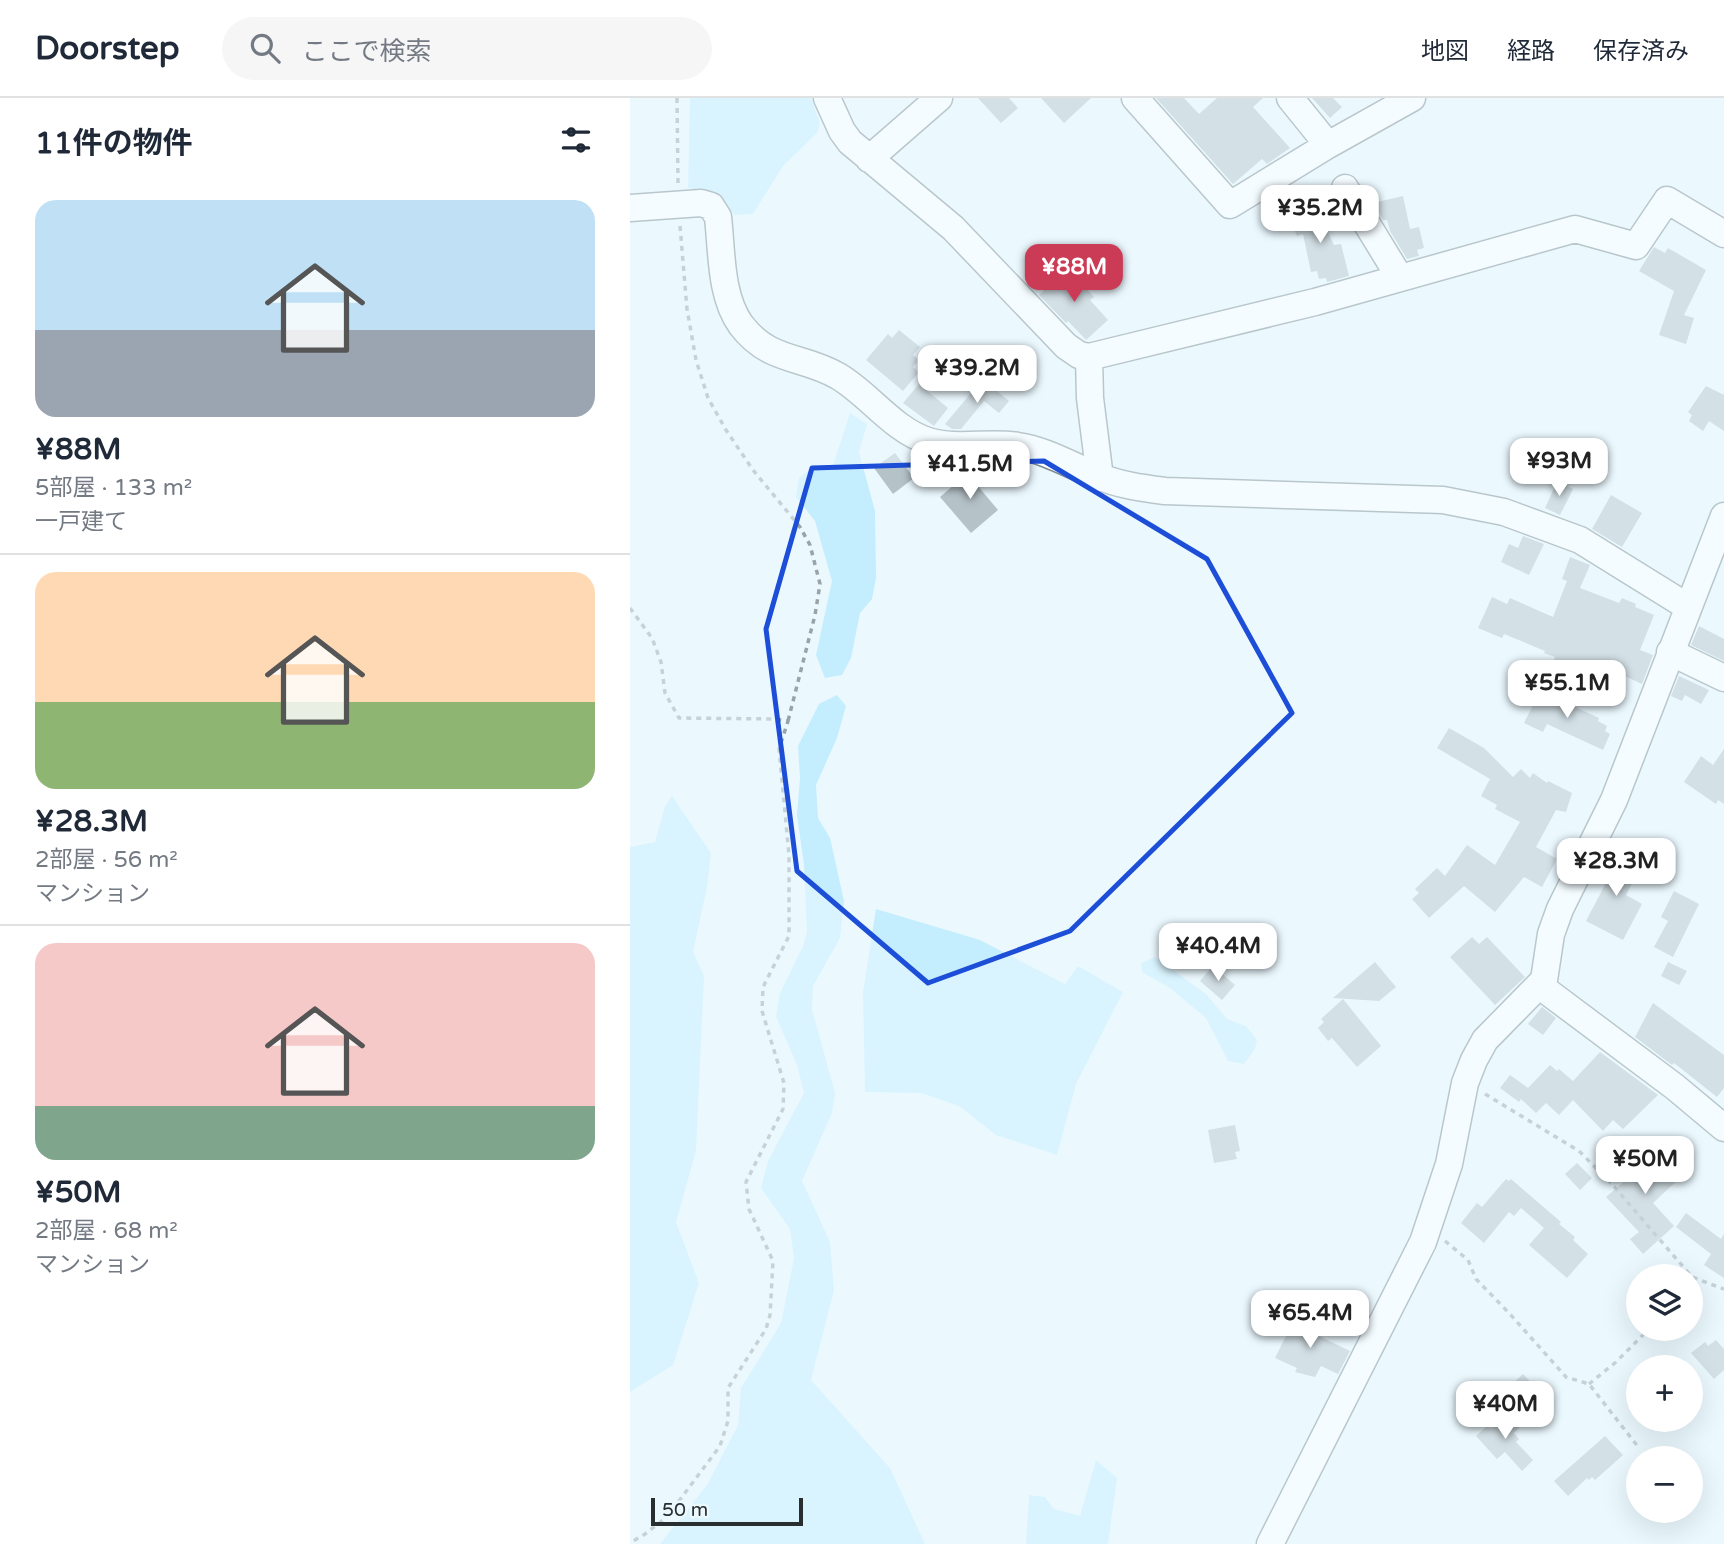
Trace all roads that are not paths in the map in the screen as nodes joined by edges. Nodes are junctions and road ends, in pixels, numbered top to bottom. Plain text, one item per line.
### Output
1 (827, 98) edge
2 (939, 98) edge
3 (1135, 98) edge
4 (1290, 98) edge
5 (1412, 98) edge
6 (1328, 145) junction
7 (869, 159) junction
8 (1345, 188) dead end
9 (630, 208) edge
10 (1724, 234) edge
11 (1400, 278) junction
12 (1089, 357) junction
13 (1100, 478) junction
14 (1724, 516) edge
15 (1688, 607) junction
16 (1670, 653) junction
17 (1724, 678) edge
18 (1540, 986) junction
19 (1724, 1128) edge
20 (1270, 1544) edge

1 - 7 street
2 - 7 street
3 - 6 street
4 - 6 street
5 - 6 street
7 - 12 street
8 - 11 street
9 - 13 street
10 - 11 street
11 - 12 street
12 - 13 street
13 - 15 street
14 - 15 street
15 - 16 street
16 - 17 street
16 - 18 street
18 - 19 street
18 - 20 street

